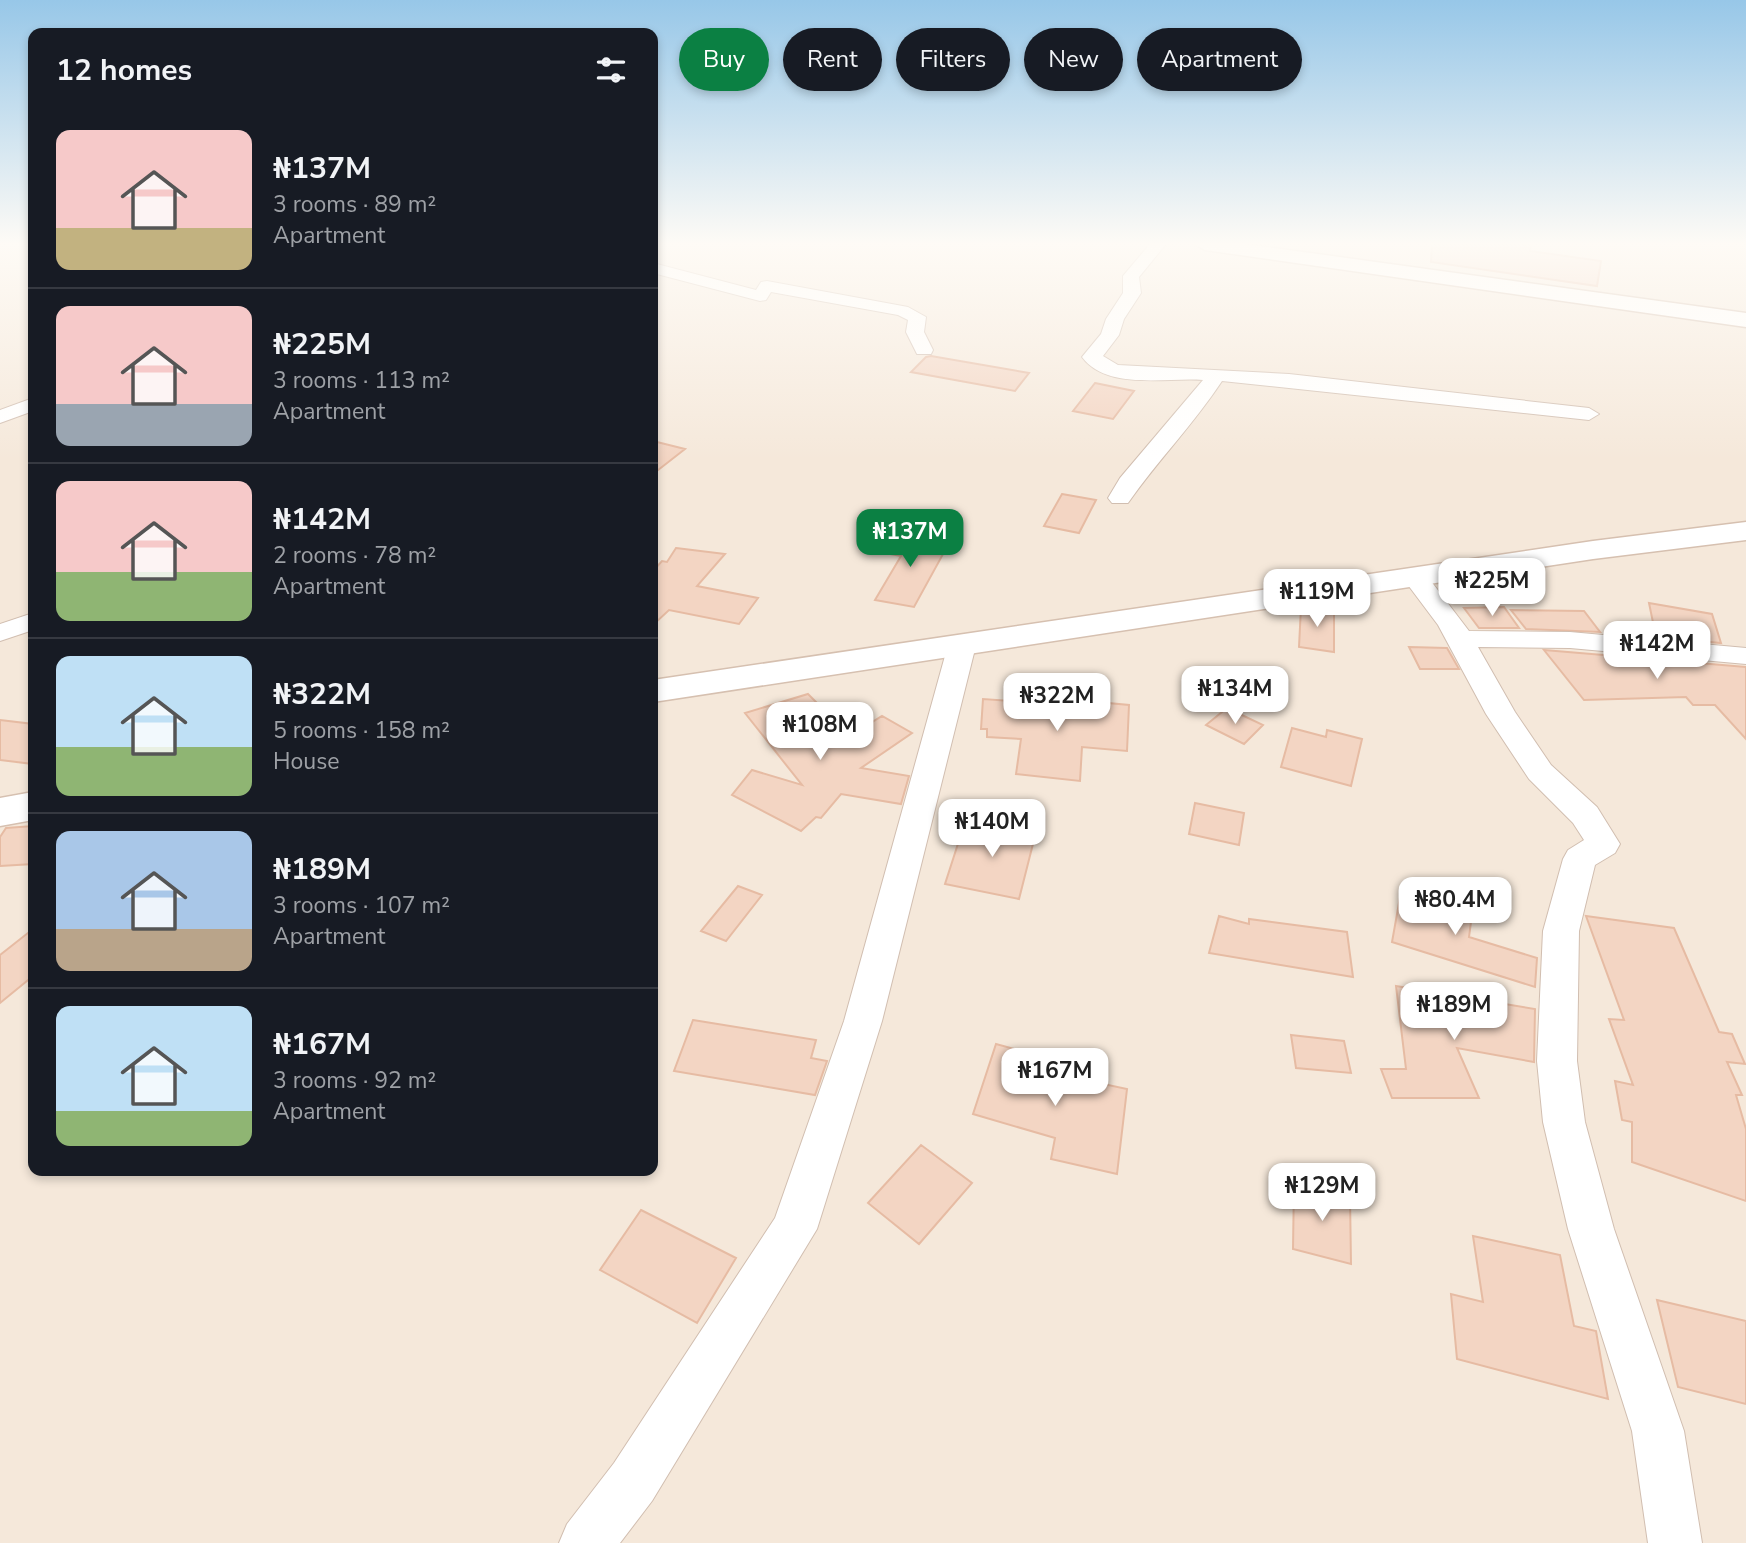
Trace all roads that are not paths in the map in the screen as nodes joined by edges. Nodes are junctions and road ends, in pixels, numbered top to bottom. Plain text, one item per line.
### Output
1 (914, 316) edge
2 (1117, 316) edge
3 (1718, 316) edge
4 (1746, 320) edge
5 (924, 350) dead end
6 (1216, 374) junction
7 (28, 406) edge
8 (1589, 414) dead end
9 (0, 416) edge
10 (1120, 498) dead end
11 (1746, 531) edge
12 (1415, 577) junction
13 (28, 623) edge
14 (0, 633) edge
15 (1461, 639) junction
16 (962, 645) junction
17 (1746, 656) edge
18 (658, 690) edge
19 (28, 807) edge
20 (0, 812) edge
21 (586, 1543) edge
22 (1675, 1543) edge

1 - 5 street
2 - 6 street
3 - 4 main road
6 - 8 street
6 - 10 street
7 - 9 street
11 - 12 main road
12 - 15 street
12 - 16 main road
13 - 14 street
15 - 17 street
15 - 22 street
16 - 18 main road
16 - 21 street
19 - 20 main road

